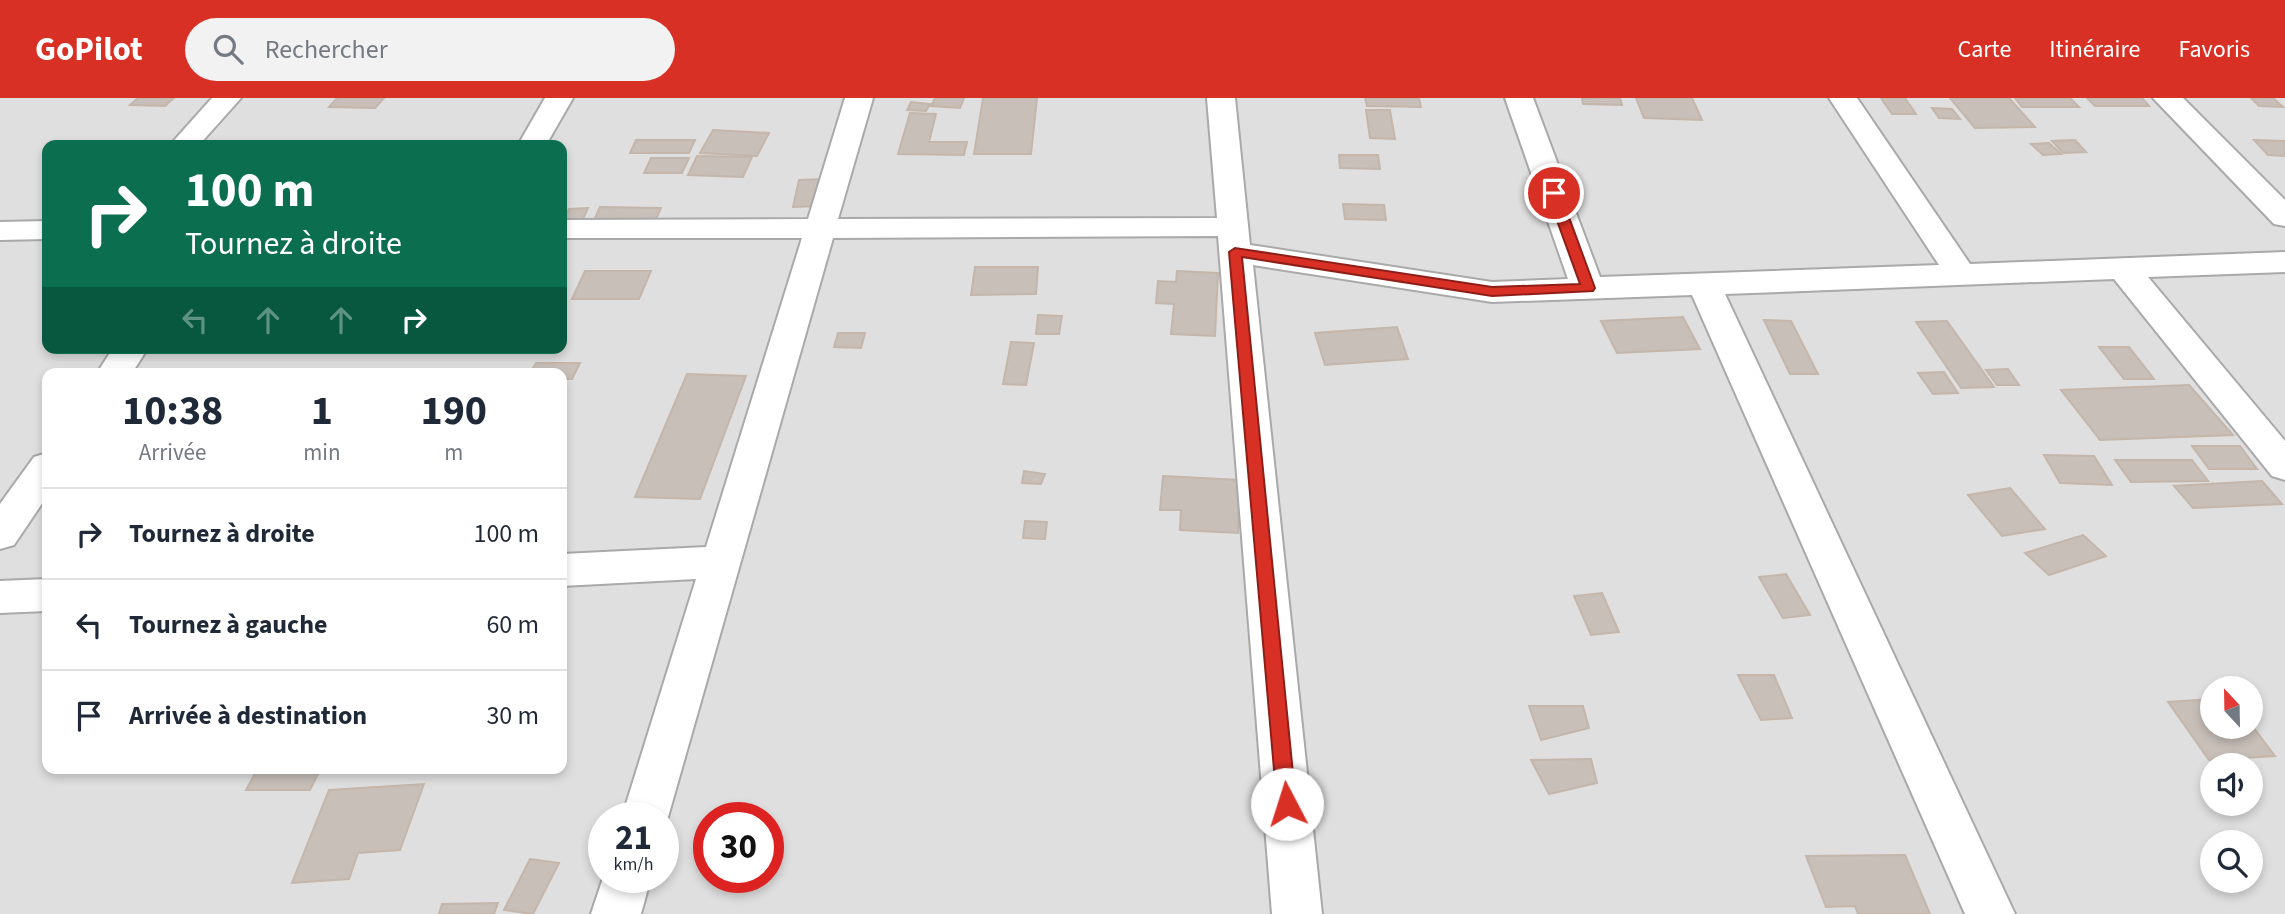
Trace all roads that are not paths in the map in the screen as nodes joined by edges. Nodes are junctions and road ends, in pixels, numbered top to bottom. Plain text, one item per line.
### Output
1 (227, 98) edge
2 (559, 98) edge
3 (859, 98) edge
4 (1221, 98) edge
5 (1519, 98) edge
6 (1843, 98) edge
7 (2167, 98) edge
8 (189, 140) edge
9 (535, 140) edge
10 (2285, 216) edge
11 (820, 228) junction
12 (567, 229) edge
13 (0, 230) edge
14 (42, 230) edge
15 (1234, 240) junction
16 (2285, 262) edge
17 (2123, 268) junction
18 (1961, 274) junction
19 (1704, 284) junction
20 (1588, 288) junction
21 (2285, 466) edge
22 (42, 474) edge
23 (0, 534) edge
24 (721, 562) junction
25 (567, 570) edge
26 (42, 595) edge
27 (0, 597) edge
28 (649, 802) edge
29 (622, 893) edge
30 (616, 914) edge
31 (1297, 914) edge
32 (1990, 914) edge

1 - 8 street
2 - 9 street
3 - 11 street
4 - 15 street
5 - 20 street
6 - 18 street
7 - 10 street
11 - 12 street
11 - 15 street
11 - 24 street
13 - 14 street
15 - 20 street
15 - 31 street
16 - 17 street
17 - 18 street
17 - 21 street
18 - 19 street
19 - 20 street
19 - 32 street
22 - 23 street
24 - 25 street
24 - 28 street
26 - 27 street
29 - 30 street

